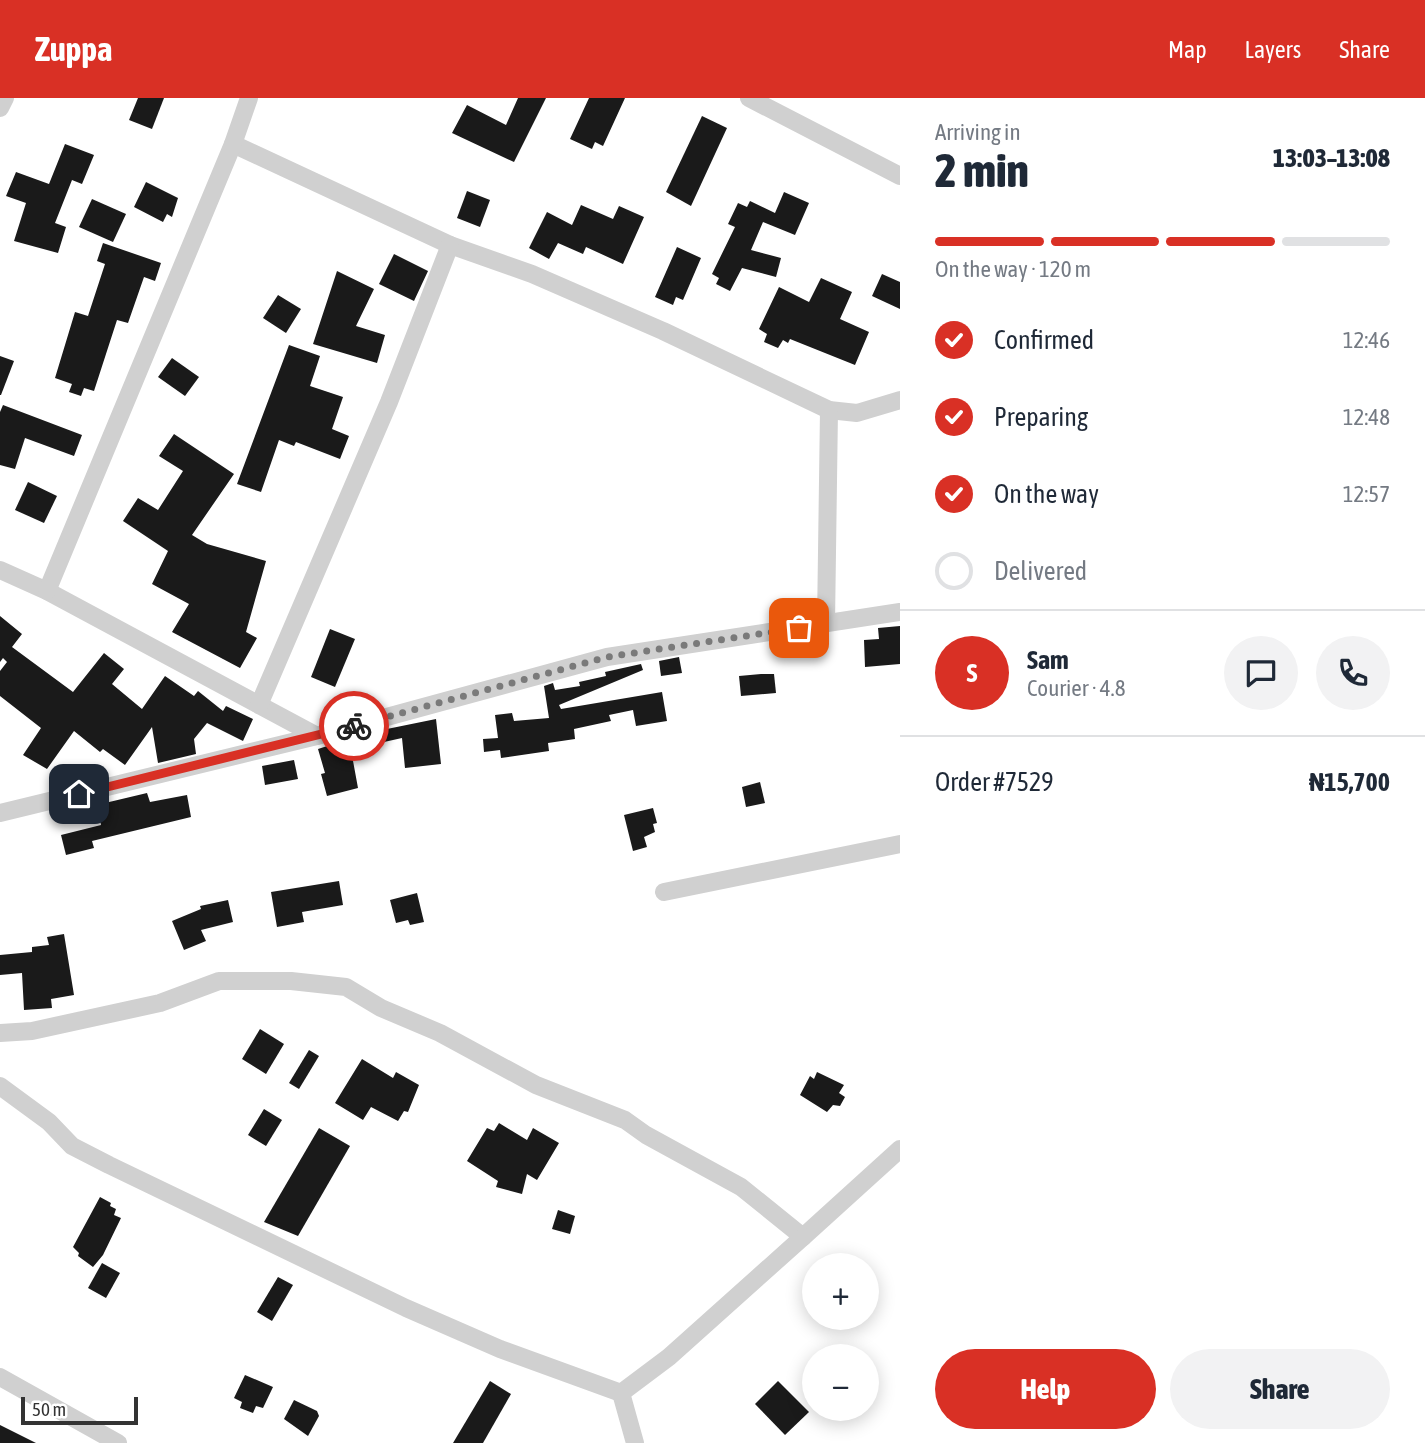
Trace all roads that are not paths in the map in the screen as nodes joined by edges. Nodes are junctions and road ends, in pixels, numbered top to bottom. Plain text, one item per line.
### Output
1 (5, 98) edge
2 (249, 98) edge
3 (750, 98) edge
4 (0, 108) edge
5 (233, 144) junction
6 (900, 176) edge
7 (450, 245) junction
8 (900, 400) edge
9 (830, 410) junction
10 (0, 570) edge
11 (47, 591) junction
12 (900, 612) edge
13 (826, 623) junction
14 (259, 705) junction
15 (317, 736) junction
16 (0, 813) edge
17 (900, 844) edge
18 (664, 892) dead end
19 (0, 1033) edge
20 (0, 1086) edge
21 (900, 1149) edge
22 (803, 1237) junction
23 (0, 1377) edge
24 (621, 1393) junction
25 (118, 1443) edge
26 (635, 1443) edge

1 - 4 street
2 - 5 street
3 - 6 street
5 - 7 street
5 - 11 street
7 - 9 street
7 - 14 street
8 - 9 street
9 - 13 street
10 - 11 street
11 - 14 street
12 - 13 street
13 - 15 street
14 - 15 street
15 - 16 street
17 - 18 street
19 - 22 street
20 - 24 street
21 - 22 street
22 - 24 street
23 - 25 street
24 - 26 street

